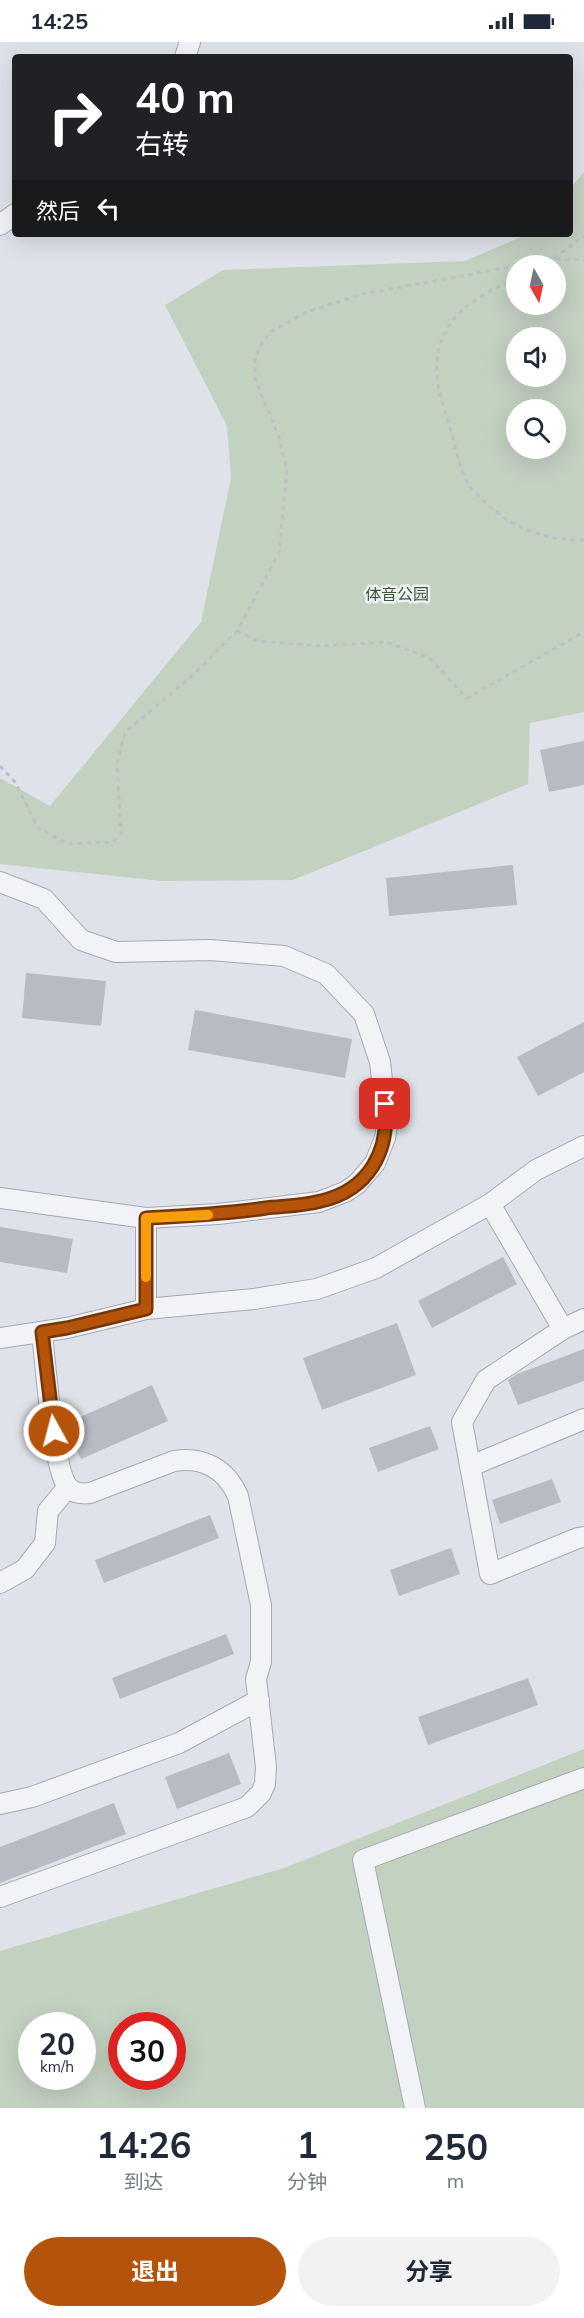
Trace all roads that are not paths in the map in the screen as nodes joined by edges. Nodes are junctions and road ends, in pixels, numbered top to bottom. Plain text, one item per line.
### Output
1 (0, 882) edge
2 (584, 1146) edge
3 (0, 1198) edge
4 (490, 1204) junction
5 (146, 1218) junction
6 (146, 1309) junction
7 (584, 1319) edge
8 (563, 1329) junction
9 (42, 1332) junction
10 (0, 1338) edge
11 (584, 1419) edge
12 (471, 1466) junction
13 (68, 1487) junction
14 (584, 1537) edge
15 (0, 1583) edge
16 (259, 1700) junction
17 (584, 1778) edge
18 (0, 1804) edge
19 (0, 1897) edge
20 (415, 2108) edge

1 - 5 street
2 - 4 street
3 - 5 street
4 - 6 street
4 - 8 street
5 - 6 street
6 - 9 street
7 - 8 street
8 - 12 street
9 - 10 street
9 - 13 street
11 - 12 street
12 - 14 street
13 - 15 street
13 - 16 street
16 - 18 street
16 - 19 street
17 - 20 street

